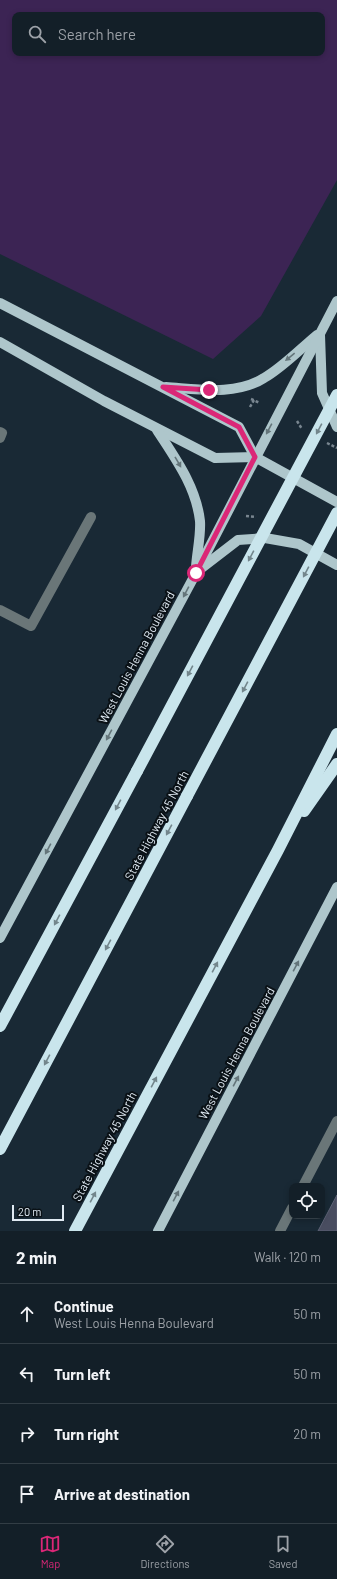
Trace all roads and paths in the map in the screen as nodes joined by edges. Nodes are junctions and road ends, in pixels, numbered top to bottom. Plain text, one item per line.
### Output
1 (337, 301) edge
2 (0, 302) edge
3 (320, 333) junction
4 (0, 342) edge
5 (163, 387) junction
6 (337, 395) edge
7 (260, 403) dead end
8 (250, 407) dead end
9 (337, 427) edge
10 (157, 430) junction
11 (0, 432) edge
12 (0, 438) edge
13 (255, 457) junction
14 (337, 502) edge
15 (337, 513) edge
16 (90, 517) dead end
17 (337, 565) edge
18 (196, 573) junction
19 (0, 610) edge
20 (337, 734) edge
21 (337, 764) edge
22 (278, 850) junction
23 (337, 887) edge
24 (0, 938) edge
25 (0, 1026) edge
26 (337, 1121) edge
27 (0, 1149) edge
28 (305, 1183) edge
29 (289, 1214) edge
30 (75, 1231) edge
31 (158, 1231) edge
32 (280, 1231) edge

1 - 3 main road, West Louis Henna Boulevard
2 - 5 main road
3 -> 5 main road
3 - 9 main road
3 -> 13 main road, West Louis Henna Boulevard
4 - 10 main road
5 - 13 main road
6 -> 25 highway, bridge
7 - 8 path
10 - 13 main road
10 -> 18 main road
11 - 12 lane
13 - 14 main road
13 - 18 main road, West Louis Henna Boulevard
15 -> 27 highway, State Highway 45 North, bridge
16 - 19 lane
17 - 18 main road
18 -> 24 main road, West Louis Henna Boulevard
20 - 22 highway, State Highway 45 North
21 - 22 highway
30 -> 22 highway, State Highway 45 North
31 -> 23 main road, West Louis Henna Boulevard
26 - 28 lane
29 - 32 lane

